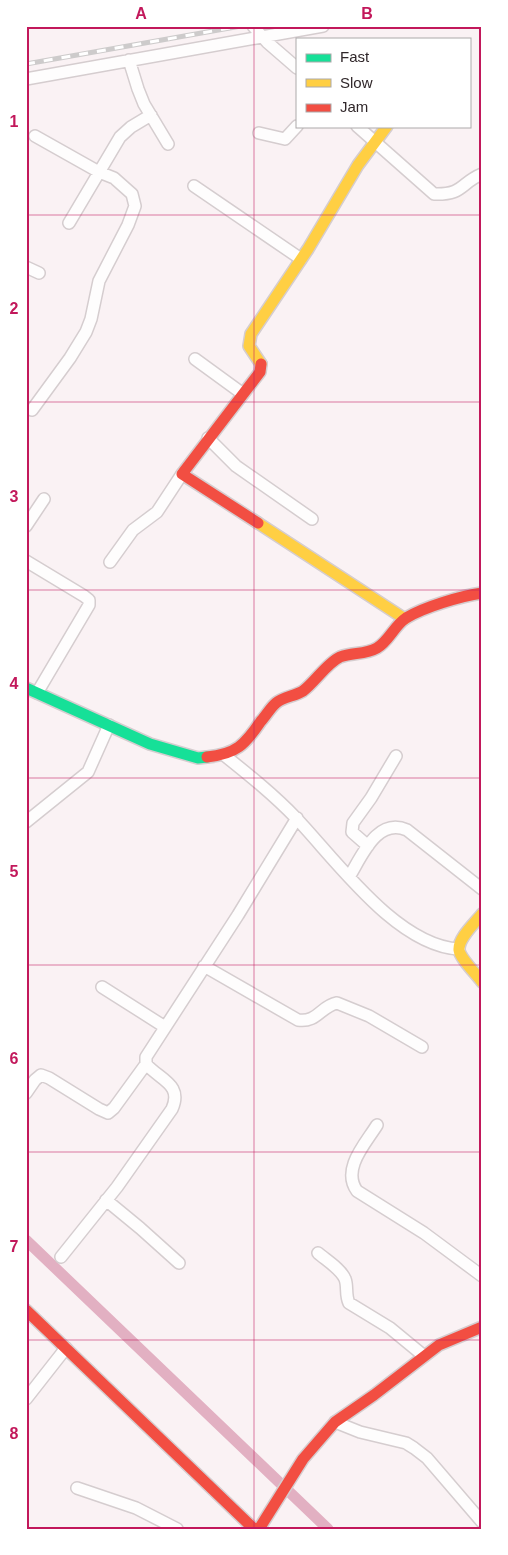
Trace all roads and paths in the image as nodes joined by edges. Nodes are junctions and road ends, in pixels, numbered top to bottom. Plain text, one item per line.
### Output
1 (254, 26) edge
2 (323, 26) edge
3 (263, 38) junction
4 (129, 60) junction
5 (296, 67) edge
6 (26, 79) edge
7 (151, 115) junction
8 (296, 127) edge
9 (359, 128) edge
10 (386, 128) edge
11 (259, 133) dead end
12 (35, 136) dead end
13 (376, 142) junction
14 (168, 144) dead end
15 (99, 172) junction
16 (482, 174) edge
17 (194, 186) dead end
18 (69, 223) dead end
19 (301, 259) junction
20 (26, 267) edge
21 (39, 273) dead end
22 (195, 360) dead end
23 (243, 394) junction
24 (32, 410) dead end
25 (208, 438) junction
26 (182, 474) junction
27 (44, 499) dead end
28 (312, 519) dead end
29 (26, 526) edge
30 (26, 561) edge
31 (110, 562) dead end
32 (482, 593) edge
33 (405, 619) junction
34 (26, 688) edge
35 (37, 693) junction
36 (109, 726) junction
37 (224, 755) junction
38 (396, 756) dead end
39 (297, 818) junction
40 (26, 822) edge
41 (368, 846) junction
42 (349, 877) junction
43 (482, 889) edge
44 (482, 914) edge
45 (459, 949) junction
46 (204, 966) junction
47 (482, 982) edge
48 (102, 987) dead end
49 (165, 1027) junction
50 (422, 1047) dead end
51 (146, 1064) junction
52 (26, 1093) edge
53 (377, 1125) dead end
54 (106, 1200) junction
55 (318, 1253) dead end
56 (60, 1257) dead end
57 (179, 1263) dead end
58 (482, 1276) edge
59 (26, 1310) edge
60 (482, 1327) edge
61 (66, 1348) junction
62 (424, 1356) junction
63 (26, 1399) edge
64 (335, 1422) junction
65 (78, 1488) dead end
66 (482, 1522) edge
67 (177, 1529) edge
68 (254, 1529) edge
69 (259, 1529) edge

1 - 3 street
2 - 3 street
3 - 4 street
3 - 5 street
4 - 6 street
4 - 7 street
7 - 14 street
7 - 15 street
8 - 11 street
9 - 13 street
10 - 13 street
12 - 15 street
13 - 16 street
13 - 19 street
15 - 18 street
15 - 24 street
17 - 19 street
19 - 23 street
20 - 21 street
22 - 23 street
23 - 25 street
25 - 26 street
25 - 28 street
26 - 31 street
26 - 33 street
27 - 29 street
30 - 35 street
32 - 33 street
33 - 37 street
34 - 35 street
35 - 36 street
36 - 37 street
36 - 40 street
37 - 39 street
38 - 41 street
39 - 42 street
39 - 46 street
41 - 42 street
41 - 43 street
42 - 45 street
44 - 45 street
45 - 47 street
46 - 49 street
46 - 50 street
48 - 49 street
49 - 51 street
51 - 52 street
51 - 54 street
53 - 58 street
54 - 56 street
54 - 57 street
55 - 62 street
59 - 61 street
60 - 62 street
61 - 63 street
61 - 68 street
62 - 64 street
64 - 66 street
64 - 69 street
65 - 67 street

